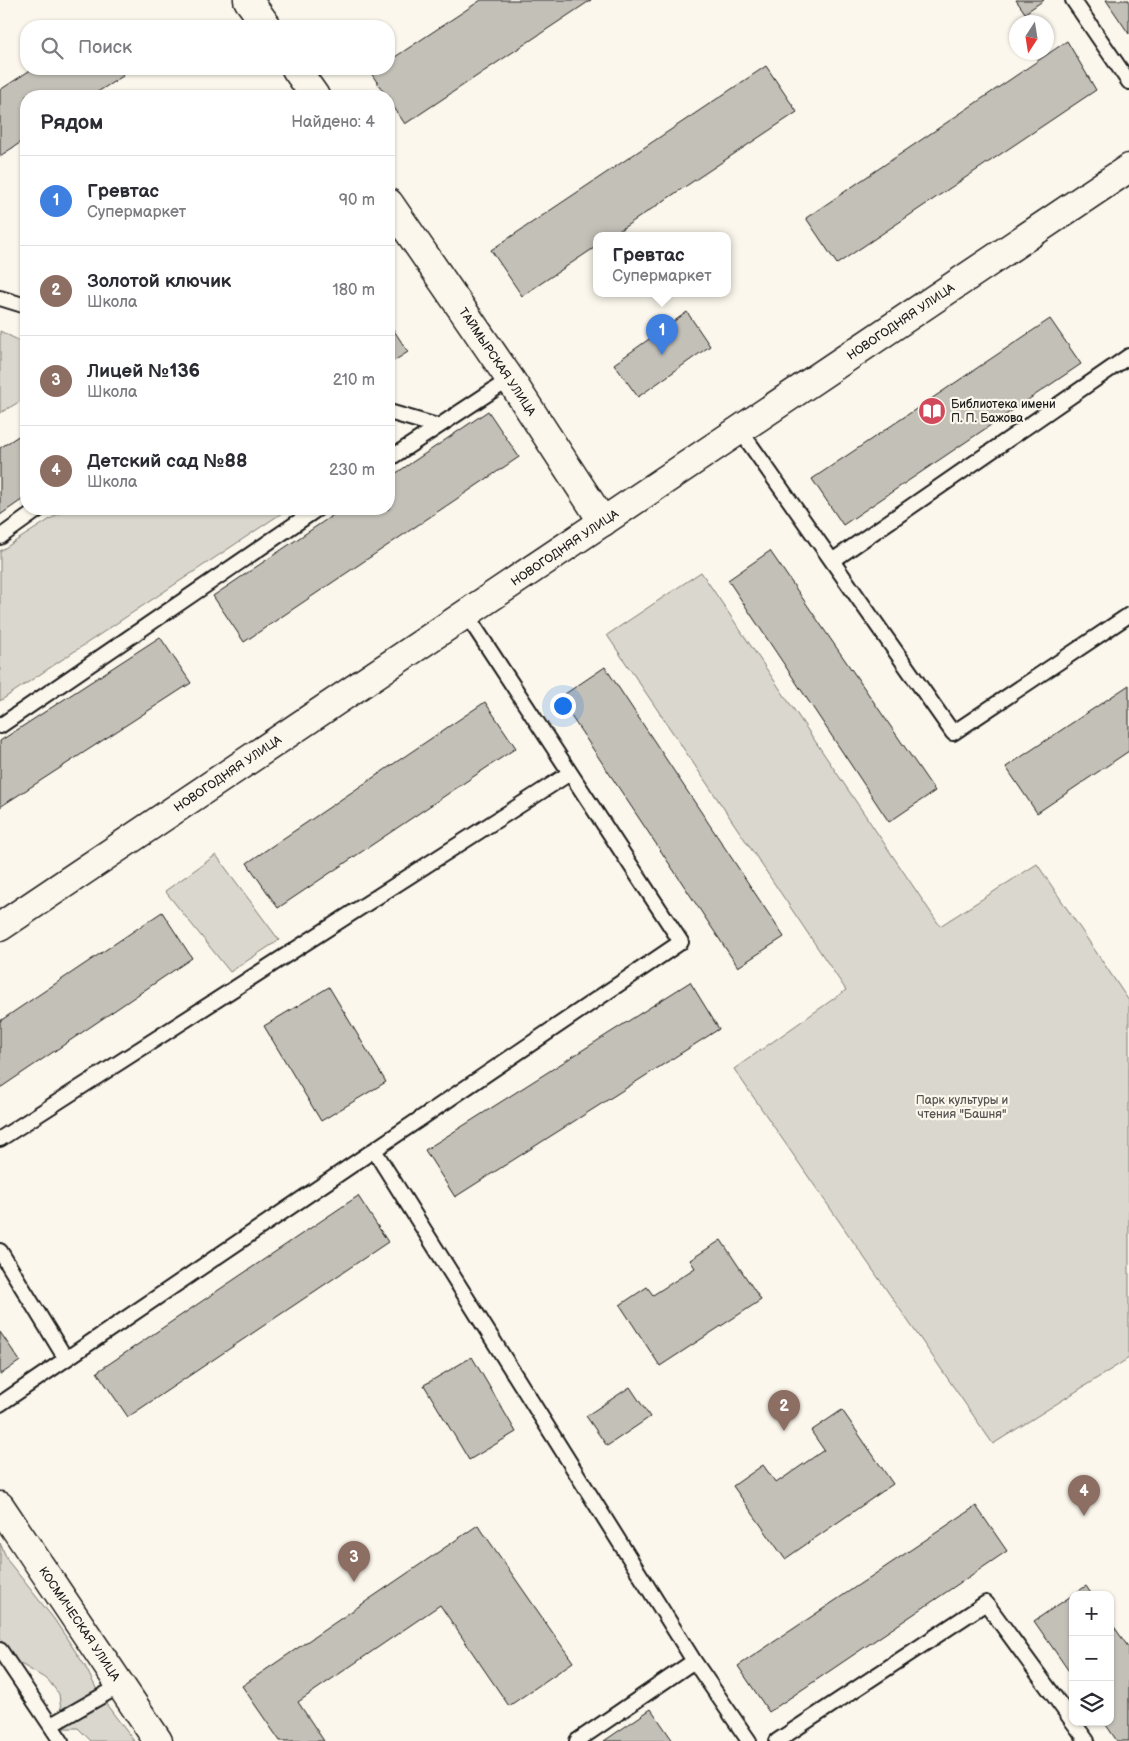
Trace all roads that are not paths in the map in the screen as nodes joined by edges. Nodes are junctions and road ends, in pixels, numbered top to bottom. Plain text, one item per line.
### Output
1 (248, 0) edge
2 (1073, 0) edge
3 (263, 20) edge
4 (1129, 82) edge
5 (1129, 168) edge
6 (395, 212) edge
7 (0, 298) edge
8 (20, 304) edge
9 (1129, 356) edge
10 (510, 379) junction
11 (395, 414) edge
12 (437, 426) junction
13 (740, 430) junction
14 (395, 456) edge
15 (31, 515) edge
16 (308, 515) edge
17 (603, 522) junction
18 (0, 537) edge
19 (832, 561) junction
20 (466, 614) junction
21 (1129, 615) edge
22 (0, 726) edge
23 (570, 773) junction
24 (0, 927) edge
25 (0, 1139) edge
26 (374, 1150) junction
27 (0, 1251) edge
28 (66, 1359) junction
29 (0, 1404) edge
30 (0, 1506) edge
31 (0, 1650) edge
32 (694, 1661) junction
33 (120, 1685) junction
34 (1069, 1717) edge
35 (50, 1725) junction
36 (1076, 1726) edge
37 (61, 1741) edge
38 (158, 1741) edge
39 (577, 1741) edge
40 (749, 1741) edge
41 (778, 1741) edge
42 (1087, 1741) edge

1 - 3 street
2 - 4 lane
5 - 13 street, НОВОГОДНЯЯ УЛИЦА
6 - 10 street, ТАЙМЫРСКАЯ УЛИЦА
7 - 8 lane
9 - 19 lane
10 - 12 lane
10 - 17 street, ТАЙМЫРСКАЯ УЛИЦА
11 - 12 lane
12 - 14 lane
13 - 17 street, НОВОГОДНЯЯ УЛИЦА
13 - 19 lane
15 - 18 lane
16 - 22 lane
17 - 20 street, НОВОГОДНЯЯ УЛИЦА
19 - 21 lane
20 - 23 lane
20 - 24 street, НОВОГОДНЯЯ УЛИЦА
23 - 25 lane
23 - 26 lane
26 - 28 lane
26 - 32 lane
27 - 28 lane
28 - 29 lane
30 - 33 street, КОСМИЧЕСКАЯ УЛИЦА
31 - 35 lane
32 - 39 lane
32 - 40 lane
33 - 35 lane
33 - 38 street, КОСМИЧЕСКАЯ УЛИЦА
34 - 41 lane
35 - 37 lane
36 - 42 lane

